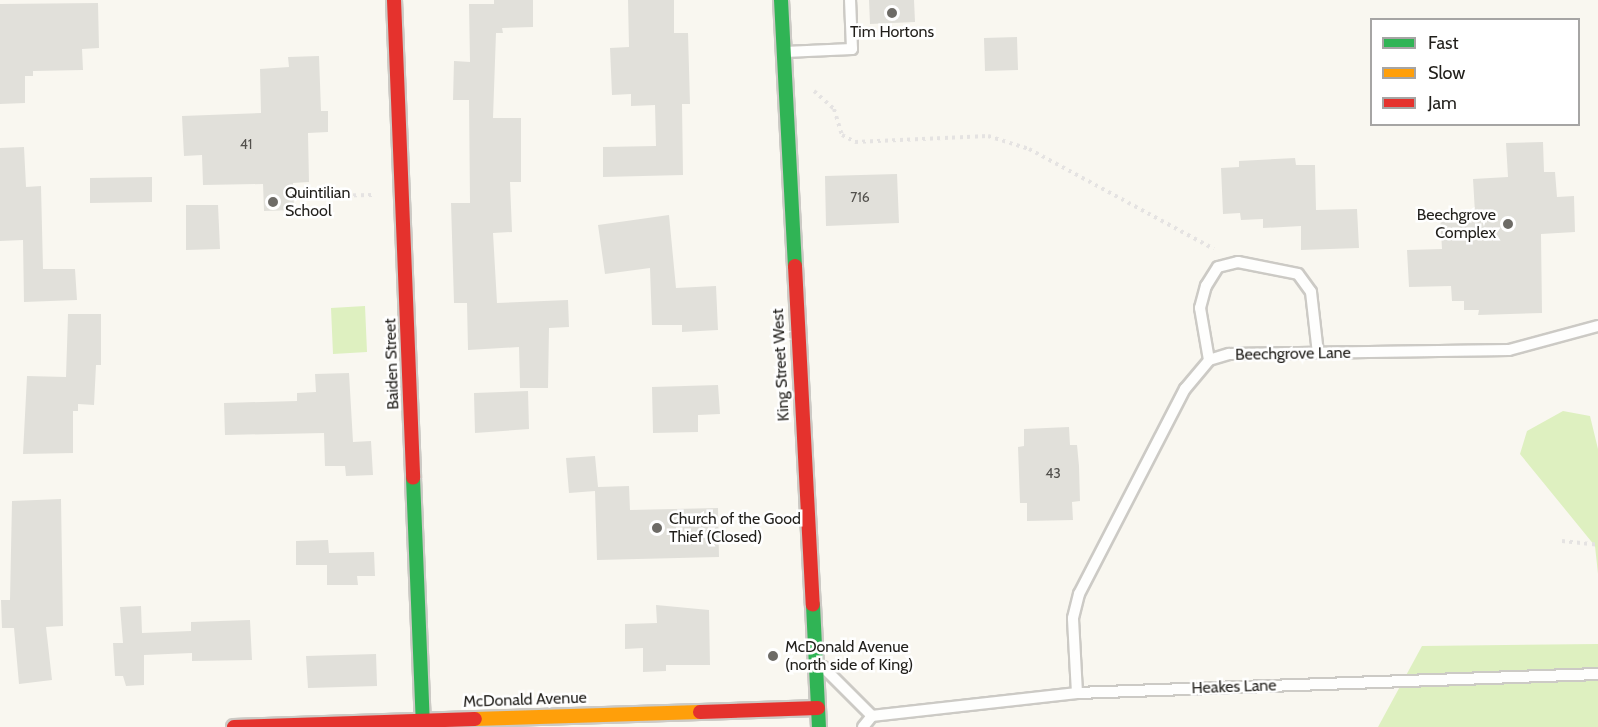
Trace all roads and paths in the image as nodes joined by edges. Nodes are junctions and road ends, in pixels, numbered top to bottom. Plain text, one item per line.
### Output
1 (394, 0) edge
2 (766, 0) edge
3 (781, 0) edge
4 (850, 0) edge
5 (782, 24) junction
6 (783, 52) junction
7 (809, 87) dead end
8 (378, 195) dead end
9 (316, 196) dead end
10 (1216, 250) dead end
11 (1598, 326) edge
12 (1318, 353) junction
13 (1209, 360) junction
14 (1562, 542) dead end
15 (1598, 545) edge
16 (815, 659) junction
17 (1598, 674) edge
18 (1077, 693) junction
19 (818, 708) junction
20 (872, 716) junction
21 (422, 723) edge
22 (234, 727) edge
23 (819, 727) edge
24 (863, 727) edge

1 - 21 street, Baiden Street
2 - 5 street
3 - 5 street, King Street West
4 - 6 lane
5 - 6 street, King Street West
6 - 16 street, King Street West
7 - 10 path
8 - 9 path
11 - 12 lane, Beechgrove Lane
12 - 13 lane, Beechgrove Lane
12 - 13 lane
13 - 18 lane
14 - 15 path
16 - 19 street, King Street West
16 - 20 lane
17 - 18 lane, Heakes Lane
18 - 20 lane, Heakes Lane
19 - 21 street, McDonald Avenue
19 - 23 street, King Street West
20 - 24 lane
21 - 22 street, McDonald Avenue

